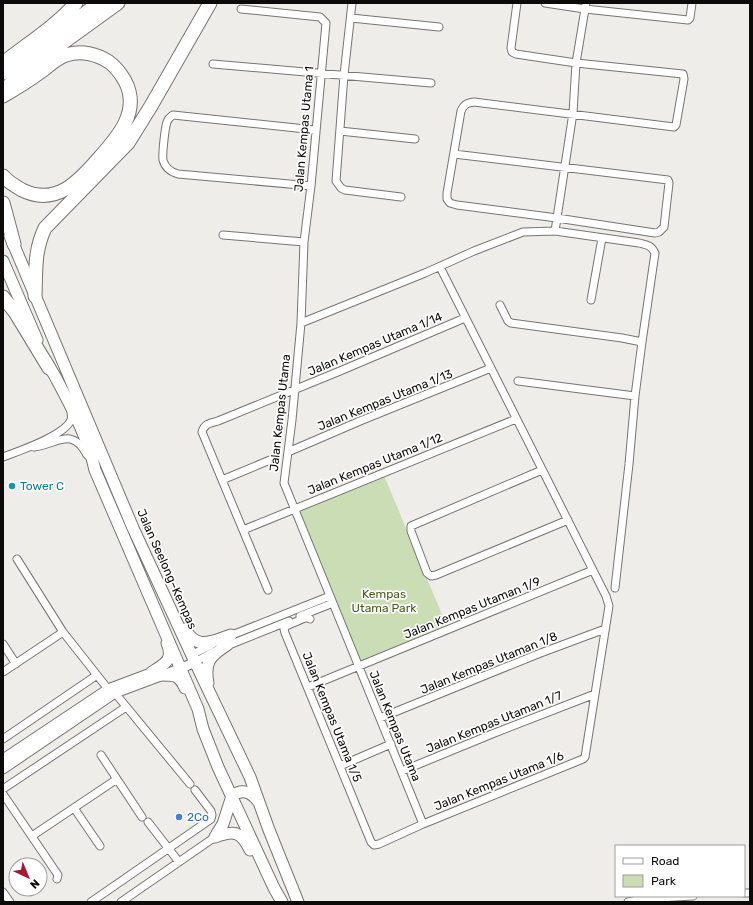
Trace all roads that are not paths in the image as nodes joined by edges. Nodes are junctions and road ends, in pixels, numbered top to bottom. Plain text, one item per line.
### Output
1 (76, 3) edge
2 (99, 3) edge
3 (118, 3) edge
4 (210, 3) edge
5 (352, 3) edge
6 (517, 3) edge
7 (545, 3) edge
8 (692, 3) edge
9 (586, 6) edge
10 (241, 9) dead end
11 (351, 18) junction
12 (439, 27) dead end
13 (3, 63) edge
14 (576, 63) junction
15 (213, 64) dead end
16 (320, 73) junction
17 (3, 74) edge
18 (344, 75) junction
19 (431, 83) dead end
20 (3, 90) edge
21 (3, 96) edge
22 (573, 113) junction
23 (315, 130) junction
24 (340, 131) junction
25 (415, 139) dead end
26 (454, 154) junction
27 (565, 167) junction
28 (3, 176) edge
29 (311, 186) junction
30 (401, 197) dead end
31 (3, 203) edge
32 (557, 218) junction
33 (3, 219) edge
34 (555, 231) junction
35 (223, 234) dead end
36 (602, 238) junction
37 (304, 242) junction
38 (14, 244) junction
39 (3, 261) edge
40 (440, 267) junction
41 (35, 296) junction
42 (3, 297) edge
43 (591, 300) dead end
44 (500, 304) dead end
45 (465, 318) junction
46 (301, 323) junction
47 (642, 342) junction
48 (49, 368) junction
49 (491, 368) junction
50 (518, 381) dead end
51 (294, 390) junction
52 (635, 396) junction
53 (69, 403) junction
54 (516, 419) junction
55 (28, 448) junction
56 (288, 452) junction
57 (3, 457) edge
58 (270, 460) dead end
59 (95, 470) junction
60 (542, 470) junction
61 (222, 480) junction
62 (294, 508) junction
63 (568, 520) junction
64 (133, 528) junction
65 (243, 530) junction
66 (17, 559) dead end
67 (593, 570) junction
68 (615, 588) dead end
69 (268, 590) dead end
70 (330, 596) junction
71 (152, 603) junction
72 (333, 603) junction
73 (310, 619) dead end
74 (606, 629) junction
75 (63, 632) junction
76 (229, 640) junction
77 (3, 644) edge
78 (193, 658) junction
79 (16, 664) junction
80 (180, 665) junction
81 (359, 666) junction
82 (3, 672) edge
83 (156, 674) junction
84 (97, 675) junction
85 (308, 687) junction
86 (112, 691) junction
87 (595, 694) junction
88 (211, 697) junction
89 (126, 707) junction
90 (380, 718) junction
91 (203, 729) junction
92 (3, 739) edge
93 (391, 744) junction
94 (102, 755) dead end
95 (3, 759) edge
96 (340, 766) junction
97 (3, 769) edge
98 (402, 771) junction
99 (117, 779) junction
100 (3, 789) edge
101 (3, 794) edge
102 (232, 796) junction
103 (259, 803) junction
104 (74, 808) junction
105 (142, 817) dead end
106 (148, 822) dead end
107 (423, 824) junction
108 (32, 836) junction
109 (215, 837) junction
110 (371, 842) joint
111 (100, 846) dead end
112 (168, 848) junction
113 (179, 862) junction
114 (57, 879) dead end
115 (274, 888) junction
116 (3, 892) edge
117 (676, 897) edge
118 (10, 902) edge
119 (91, 902) edge
120 (121, 902) edge
121 (282, 902) edge
122 (298, 902) edge
123 (628, 902) edge

1 - 13 highway
2 - 17 highway
3 - 20 highway
4 - 41 highway
5 - 11 street
6 - 14 street
7 - 9 street
8 - 9 street
9 - 14 street
10 - 16 street, Jalan Kempas Utama 1
11 - 12 street
11 - 18 street
14 - 22 street
14 - 22 street
15 - 16 street
16 - 18 street
16 - 23 street, Jalan Kempas Utama 1
18 - 19 street
18 - 24 street
21 - 28 highway
22 - 26 street
22 - 27 street
23 - 29 street, Jalan Kempas Utama 1
23 - 29 street
24 - 25 street
24 - 30 street
26 - 27 street
26 - 32 street
27 - 32 street
27 - 32 street
29 - 37 street, Jalan Kempas Utama 1
31 - 38 highway
32 - 34 street
33 - 38 main road, Jalan Seelong–Kempas
34 - 36 street
34 - 40 street
35 - 37 street
36 - 43 street
36 - 47 street
37 - 46 street, Jalan Kempas Utama
38 - 41 main road, Jalan Seelong–Kempas
39 - 48 main road
40 - 45 street
40 - 46 street
41 - 64 main road, Jalan Seelong–Kempas
42 - 48 highway
44 - 47 street
45 - 49 street
45 - 51 street, Jalan Kempas Utama 1/14
46 - 51 street, Jalan Kempas Utama
47 - 52 street
48 - 53 main road
49 - 54 street
49 - 56 street, Jalan Kempas Utama 1/13
50 - 52 street
51 - 56 street, Jalan Kempas Utama
51 - 61 street, Jalan Kempas Utama 1/14
52 - 68 street
53 - 55 street
53 - 59 main road
54 - 60 street
54 - 62 street, Jalan Kempas Utama 1/12
55 - 57 street
55 - 59 street
56 - 62 street, Jalan Kempas Utama
58 - 61 street
59 - 71 main road
60 - 63 street
60 - 63 street
61 - 65 street
62 - 65 street, Jalan Kempas Utama 1/12
62 - 70 street, Jalan Kempas Utama
63 - 67 street
64 - 76 main road
64 - 78 main road, Jalan Seelong–Kempas
65 - 69 street
66 - 75 street
67 - 74 street
67 - 81 street, Jalan Kempas Utaman 1/9
70 - 72 street, Jalan Kempas Utama
70 - 76 street
71 - 80 main road
71 - 83 main road
72 - 76 street
72 - 81 street, Jalan Kempas Utama
73 - 85 street, Jalan Kempas Utama 1/5
74 - 87 street
74 - 90 street, Jalan Kempas Utaman 1/8
75 - 79 street
75 - 84 street
76 - 78 street
76 - 78 street
76 - 88 main road
77 - 79 street
78 - 80 street
78 - 88 main road, Jalan Seelong–Kempas
79 - 82 street
80 - 83 street
80 - 91 main road
81 - 85 street, Jalan Kempas Utaman 1/9
81 - 90 street, Jalan Kempas Utama
83 - 86 street
83 - 91 main road
84 - 86 street
84 - 92 street
85 - 96 street, Jalan Kempas Utama 1/5
86 - 89 street
86 - 95 street
86 - 97 street
87 - 98 street, Jalan Kempas Utaman 1/7
87 - 107 street, Jalan Kempas Utama 1/6
88 - 103 main road, Jalan Seelong–Kempas
89 - 100 street
89 - 112 street
90 - 93 street, Jalan Kempas Utama
91 - 102 main road
93 - 96 street
93 - 98 street, Jalan Kempas Utama
94 - 99 street
96 - 110 street, Jalan Kempas Utama 1/5
98 - 107 street, Jalan Kempas Utama
99 - 104 street
99 - 105 street
101 - 108 street
102 - 103 main road
102 - 109 main road
102 - 115 main road
103 - 122 main road, Jalan Seelong–Kempas
104 - 108 street
104 - 111 street
106 - 112 street
107 - 110 street, Jalan Kempas Utama 1/6
108 - 114 street
109 - 113 street
109 - 115 main road
112 - 113 street
112 - 119 street
113 - 120 street
115 - 121 main road
116 - 118 street
117 - 123 street

